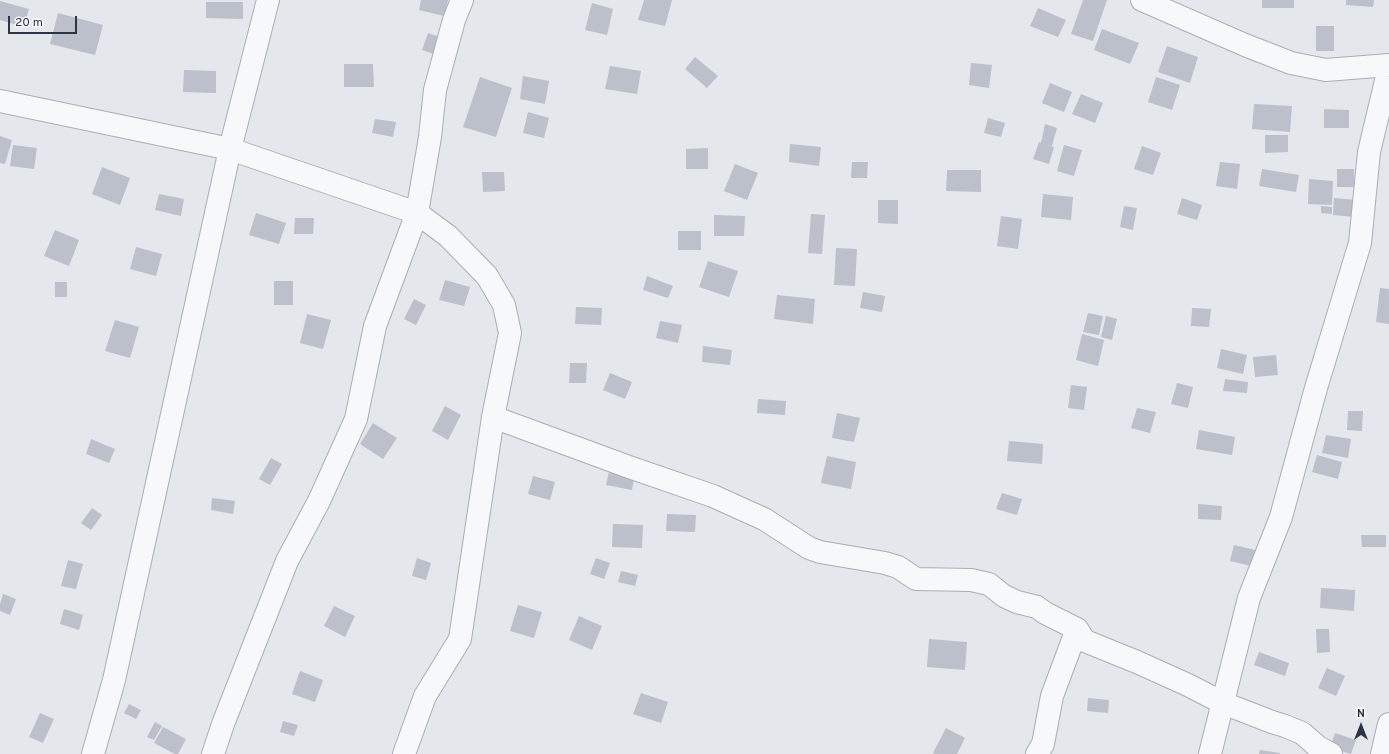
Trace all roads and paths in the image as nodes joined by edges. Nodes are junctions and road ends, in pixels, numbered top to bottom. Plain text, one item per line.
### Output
1 (268, 0) edge
2 (462, 0) edge
3 (1142, 0) edge
4 (1389, 65) edge
5 (1389, 68) edge
6 (0, 101) edge
7 (230, 149) junction
8 (417, 213) junction
9 (493, 417) junction
10 (1077, 629) junction
11 (1223, 704) junction
12 (1389, 724) edge
13 (93, 754) edge
14 (213, 754) edge
15 (404, 754) edge
16 (1037, 754) edge
17 (1210, 754) edge
18 (1331, 754) edge
19 (1382, 754) edge

1 - 7 street
2 - 8 street
3 - 4 street
5 - 11 street
6 - 7 street
7 - 8 street
7 - 13 street
8 - 9 street
8 - 14 street
9 - 10 street
9 - 15 street
10 - 11 street
10 - 16 street
11 - 17 street
11 - 18 street
12 - 19 street

